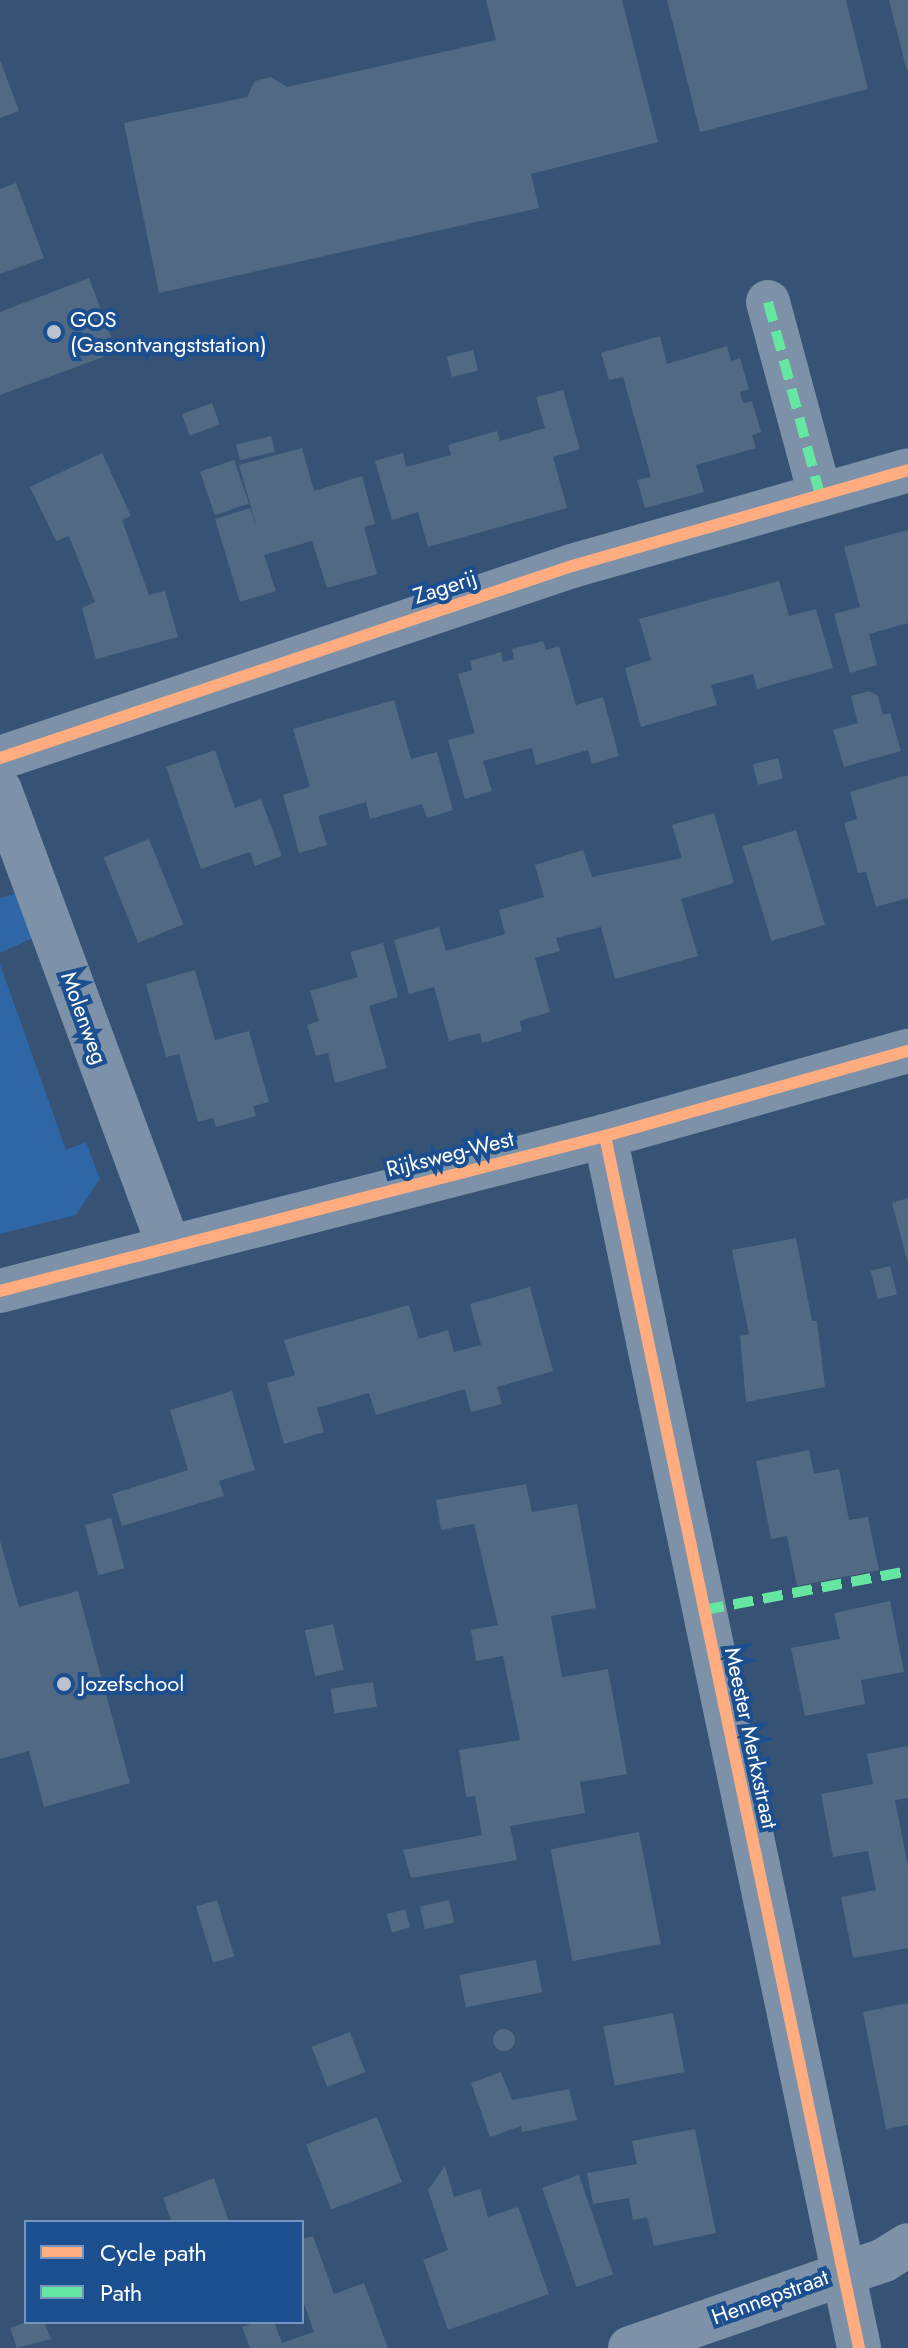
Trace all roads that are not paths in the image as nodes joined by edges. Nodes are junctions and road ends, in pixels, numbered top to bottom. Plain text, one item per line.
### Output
1 (768, 302) dead end
2 (908, 470) edge
3 (820, 495) junction
4 (0, 758) edge
5 (0, 790) edge
6 (908, 1051) edge
7 (605, 1136) junction
8 (168, 1245) junction
9 (0, 1291) edge
10 (908, 2245) edge
11 (845, 2270) junction
12 (630, 2348) edge
13 (859, 2348) edge

1 - 3 street
2 - 3 street, Zagerij
3 - 4 street, Zagerij
5 - 8 street, Molenweg
6 - 7 street, Rijksweg-West
7 - 8 street, Rijksweg-West
7 - 11 street, Meester Merkxstraat
8 - 9 street, Rijksweg-West
10 - 11 street, Hennepstraat
11 - 12 street, Hennepstraat
11 - 13 street, Meester Merkxstraat

